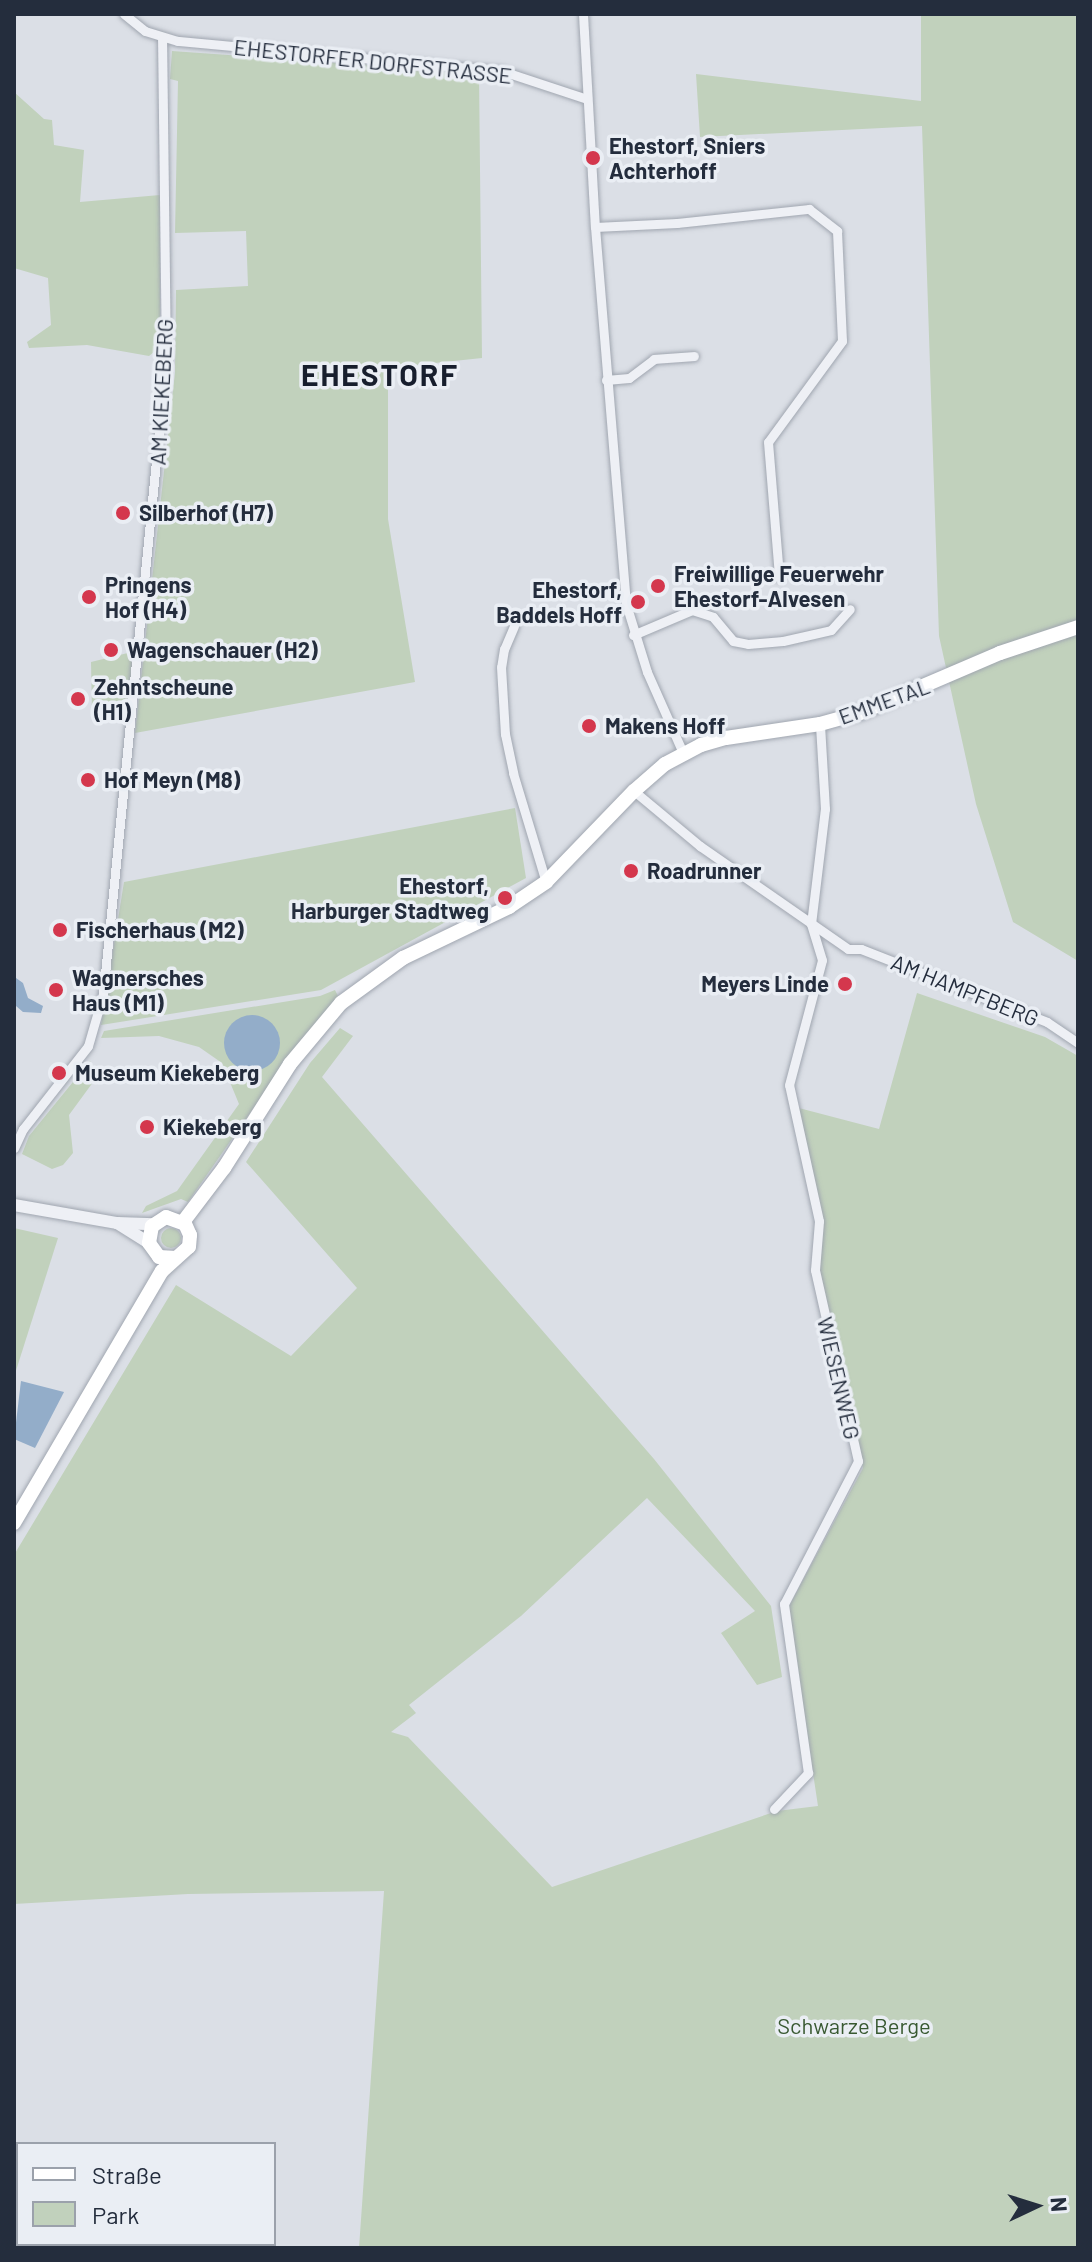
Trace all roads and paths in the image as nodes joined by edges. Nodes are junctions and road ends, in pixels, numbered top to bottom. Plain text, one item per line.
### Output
1 (124, 14) edge
2 (583, 14) edge
3 (162, 38) junction
4 (587, 99) junction
5 (595, 227) junction
6 (694, 356) dead end
7 (606, 380) junction
8 (779, 577) dead end
9 (850, 609) dead end
10 (514, 626) dead end
11 (1078, 627) edge
12 (633, 635) junction
13 (820, 724) junction
14 (683, 753) junction
15 (634, 791) junction
16 (546, 882) junction
17 (811, 924) junction
18 (1078, 1043) edge
19 (14, 1148) edge
20 (14, 1205) edge
21 (183, 1222) junction
22 (117, 1223) junction
23 (154, 1224) junction
24 (150, 1247) junction
25 (176, 1258) junction
26 (136, 1319) junction
27 (14, 1523) edge
28 (774, 1809) dead end

1 - 3 street
2 - 4 street
3 - 4 street, EHESTORFER DORFSTRASSE
3 - 19 street, AM KIEKEBERG
4 - 5 street
5 - 7 street
5 - 8 street
6 - 7 street
7 - 12 street
9 - 12 street
10 - 16 street
11 - 13 main road, EMMETAL
12 - 14 street
13 - 14 main road, EMMETAL
13 - 17 street
14 - 15 main road
15 - 16 main road
15 - 17 street, AM HAMPFBERG
16 - 21 main road
17 - 18 street, AM HAMPFBERG
17 - 28 street, WIESENWEG
20 - 22 street
21 - 23 main road
21 - 25 main road
22 - 23 street
22 - 24 street
23 - 24 main road
24 - 25 main road
24 - 26 main road
25 - 26 main road
26 - 27 main road

